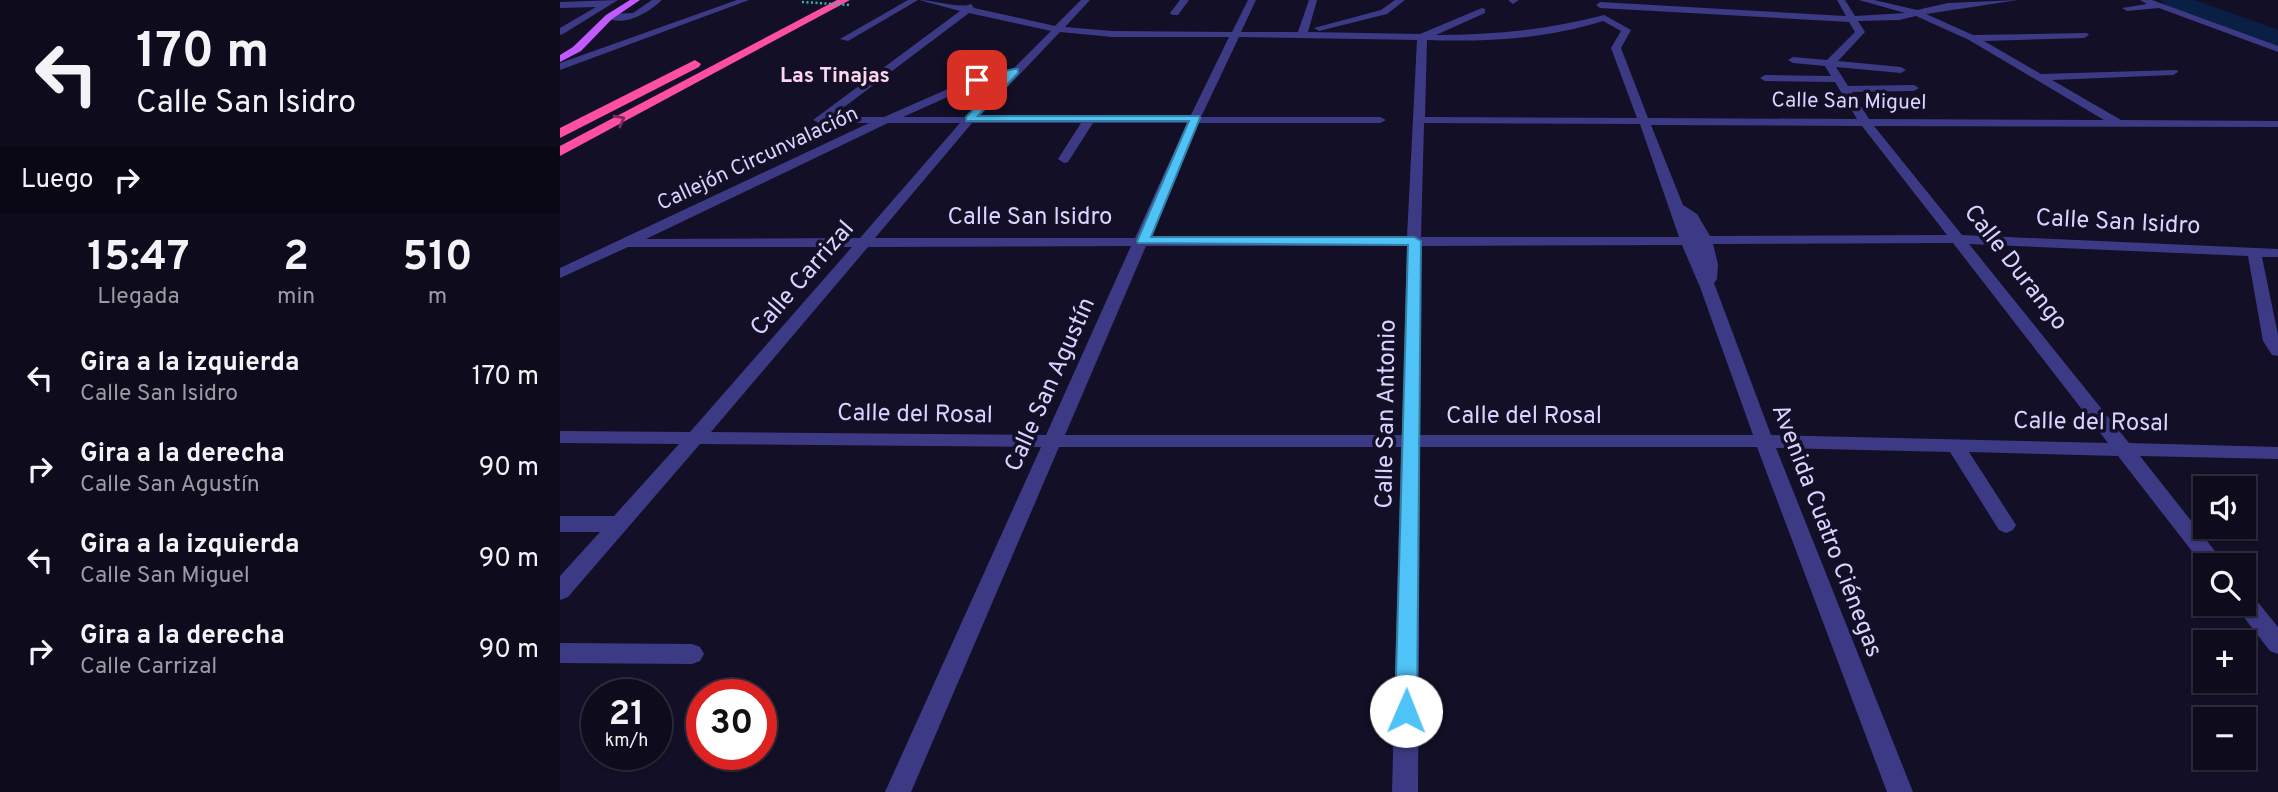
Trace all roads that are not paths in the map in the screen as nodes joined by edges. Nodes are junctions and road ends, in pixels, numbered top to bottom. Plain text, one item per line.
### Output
1 (636, 0) edge
2 (658, 0) edge
3 (746, 0) edge
4 (914, 0) edge
5 (923, 0) edge
6 (979, 0) edge
7 (1086, 0) edge
8 (1185, 0) edge
9 (1252, 0) edge
10 (1313, 0) edge
11 (1401, 0) edge
12 (1841, 0) edge
13 (1863, 0) edge
14 (1952, 0) edge
15 (2014, 0) edge
16 (2144, 0) edge
17 (611, 2) edge
18 (847, 2) edge
19 (806, 3) road end
20 (1968, 4) junction
21 (562, 6) edge
22 (2162, 6) junction
23 (1601, 7) edge
24 (2127, 8) dead end
25 (967, 10) junction
26 (1482, 11) dead end
27 (1917, 13) junction
28 (609, 17) junction
29 (1852, 19) junction
30 (1056, 29) junction
31 (560, 32) edge
32 (1164, 34) junction
33 (1302, 34) junction
34 (1236, 35) junction
35 (2084, 35) dead end
36 (1422, 37) junction
37 (1972, 38) junction
38 (845, 39) dead end
39 (2278, 49) edge
40 (560, 59) edge
41 (1793, 60) dead end
42 (1829, 64) junction
43 (560, 67) edge
44 (1901, 70) dead end
45 (1014, 71) junction
46 (2173, 72) dead end
47 (2041, 77) junction
48 (1765, 78) dead end
49 (1841, 84) junction
50 (1914, 88) dead end
51 (1195, 118) junction
52 (888, 119) junction
53 (970, 119) junction
54 (1090, 119) junction
55 (1380, 120) dead end
56 (1420, 120) junction
57 (1643, 120) junction
58 (1865, 122) junction
59 (2120, 124) junction
60 (2278, 124) edge
61 (560, 134) edge
62 (560, 152) edge
63 (1064, 159) dead end
64 (1960, 239) junction
65 (1143, 241) junction
66 (1414, 241) junction
67 (1695, 241) junction
68 (865, 242) junction
69 (625, 243) junction
70 (2254, 252) junction
71 (2278, 253) edge
72 (560, 274) edge
73 (2278, 351) edge
74 (697, 436) junction
75 (560, 437) edge
76 (1052, 441) junction
77 (1764, 441) junction
78 (1411, 442) junction
79 (1955, 445) junction
80 (2121, 447) junction
81 (2278, 453) edge
82 (560, 524) edge
83 (619, 524) junction
84 (2006, 525) dead end
85 (2205, 553) edge
86 (560, 591) edge
87 (2256, 616) edge
88 (2278, 644) edge
89 (560, 653) edge
90 (692, 654) dead end
91 (898, 792) edge
92 (1405, 792) edge
93 (1900, 792) edge

1 - 28 main road
2 - 28 street
3 - 43 street
4 - 38 street
5 - 25 street
6 - 25 street
7 - 30 street, Calle Carrizal
8 - 32 street
9 - 34 street, Calle San Agustín
10 - 33 street
11 - 33 street
12 - 29 street
13 - 27 street
14 - 20 street
15 - 20 street
16 - 22 street
17 - 21 street
17 - 31 street
62 -> 18 highway
19 - 61 highway
20 - 27 street
22 - 24 street
22 - 39 street
23 - 29 street
23 - 36 street
23 - 57 street, Avenida Cuatro Ciénegas
25 - 30 street
25 - 52 street
26 - 36 street
27 - 29 street
27 - 37 street
28 - 40 main road
29 - 42 street
30 - 32 street
30 - 45 street, Calle Carrizal
32 - 34 street
33 - 34 street
33 - 36 street
34 - 51 street, Calle San Agustín
35 - 37 street
36 - 56 street, Calle San Antonio
37 - 47 street
41 - 42 street
42 - 44 street
42 - 49 street, Calle Durango
45 - 52 street, Callejón Circunvalación
45 - 53 street, Calle Carrizal
46 - 47 street
47 - 59 street
48 - 49 street
49 - 50 street
49 - 58 street, Calle Durango
51 - 54 street
51 - 55 street
51 - 65 street, Calle San Agustín
52 - 53 street
52 - 69 street, Callejón Circunvalación
53 - 54 street
53 - 68 street, Calle Carrizal
54 - 63 street
56 - 57 street, Calle San Miguel
56 - 66 street, Calle San Antonio
57 - 58 street, Calle San Miguel
57 - 67 street, Avenida Cuatro Ciénegas
58 - 59 street, Calle San Miguel
58 - 64 street, Calle Durango
59 - 60 street, Calle San Miguel
64 - 67 street, Calle San Isidro
64 - 70 street, Calle San Isidro
64 - 80 street, Calle Durango
65 - 66 street, Calle San Isidro
65 - 68 street, Calle San Isidro
65 - 76 street, Calle San Agustín
66 - 67 street, Calle San Isidro
66 - 78 street, Calle San Antonio
67 - 77 street, Avenida Cuatro Ciénegas
68 - 69 street, Calle San Isidro
68 - 74 street, Calle Carrizal
69 - 72 street, Callejón Circunvalación
70 - 71 street, Calle San Isidro
70 - 73 street
74 - 75 street, Calle del Rosal
74 - 76 street, Calle del Rosal
74 - 83 street, Calle Carrizal
76 - 78 street, Calle del Rosal
76 - 91 street, Calle San Agustín
77 - 78 street, Calle del Rosal
77 - 79 street, Calle del Rosal
77 - 93 street, Avenida Cuatro Ciénegas
78 - 92 street, Calle San Antonio
79 - 80 street, Calle del Rosal
79 - 84 street
80 - 81 street, Calle del Rosal
80 - 85 street, Calle Durango
82 - 83 street
83 - 86 street, Calle Carrizal
87 - 88 street
89 - 90 street

